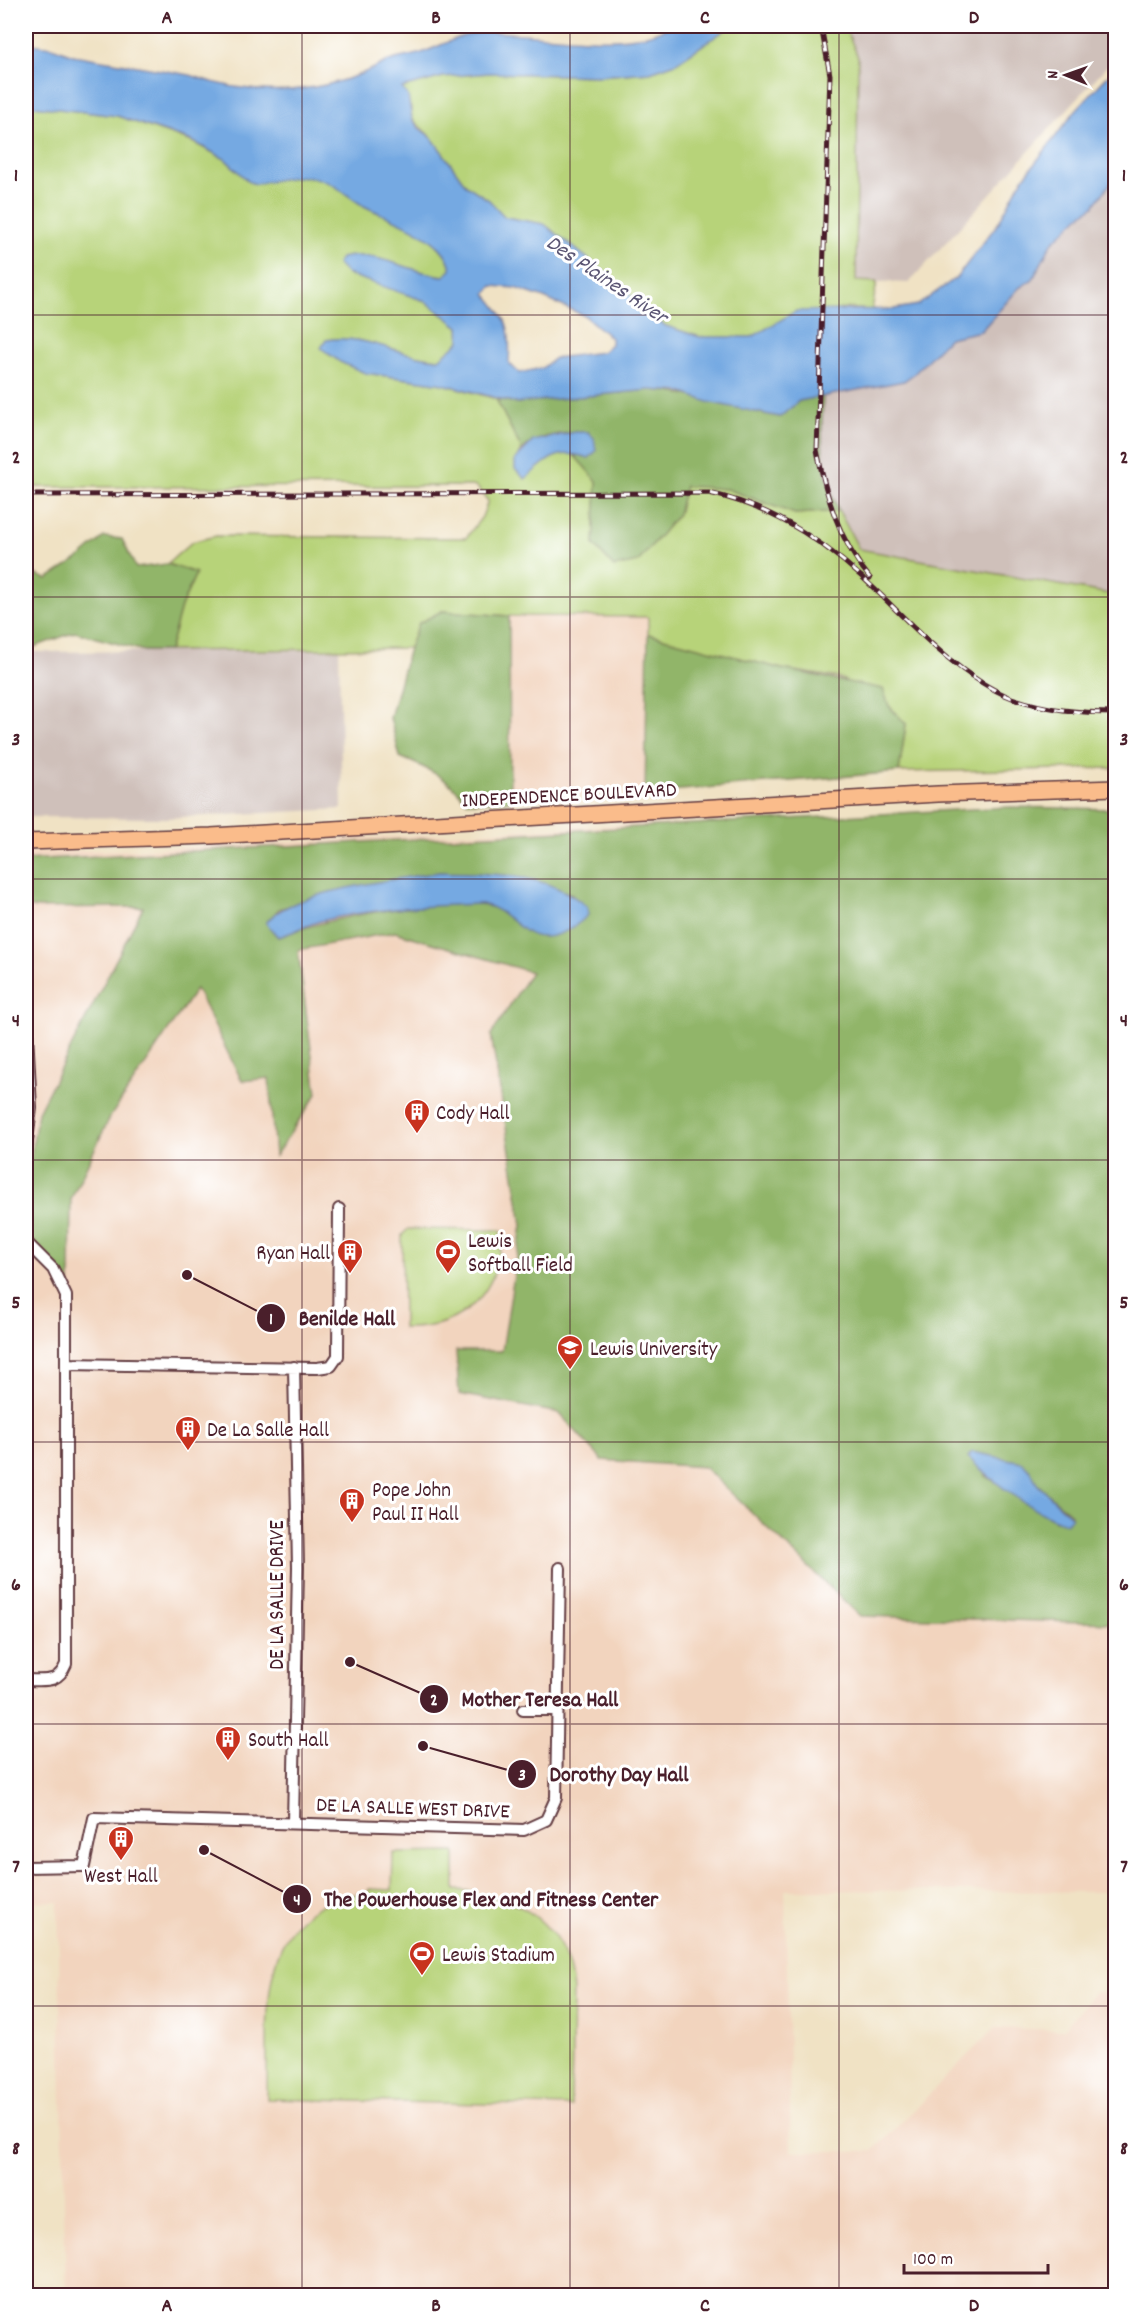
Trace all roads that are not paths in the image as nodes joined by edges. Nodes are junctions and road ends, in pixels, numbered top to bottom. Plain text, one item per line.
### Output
1 (1116, 788) edge
2 (26, 842) edge
3 (26, 1013) edge
4 (26, 1150) edge
5 (339, 1209) dead end
6 (26, 1242) edge
7 (66, 1364) junction
8 (294, 1367) junction
9 (560, 1568) dead end
10 (26, 1680) edge
11 (523, 1710) dead end
12 (557, 1710) junction
13 (293, 1823) junction
14 (26, 1867) edge

1 - 2 main road, INDEPENDENCE BOULEVARD
3 - 4 street
5 - 8 street
6 - 7 street
7 - 8 street
7 - 10 street
8 - 13 street, DE LA SALLE DRIVE
9 - 12 street, DE LA SALLE WEST DRIVE
11 - 12 street
12 - 13 street, DE LA SALLE WEST DRIVE
13 - 14 street, DE LA SALLE WEST DRIVE

